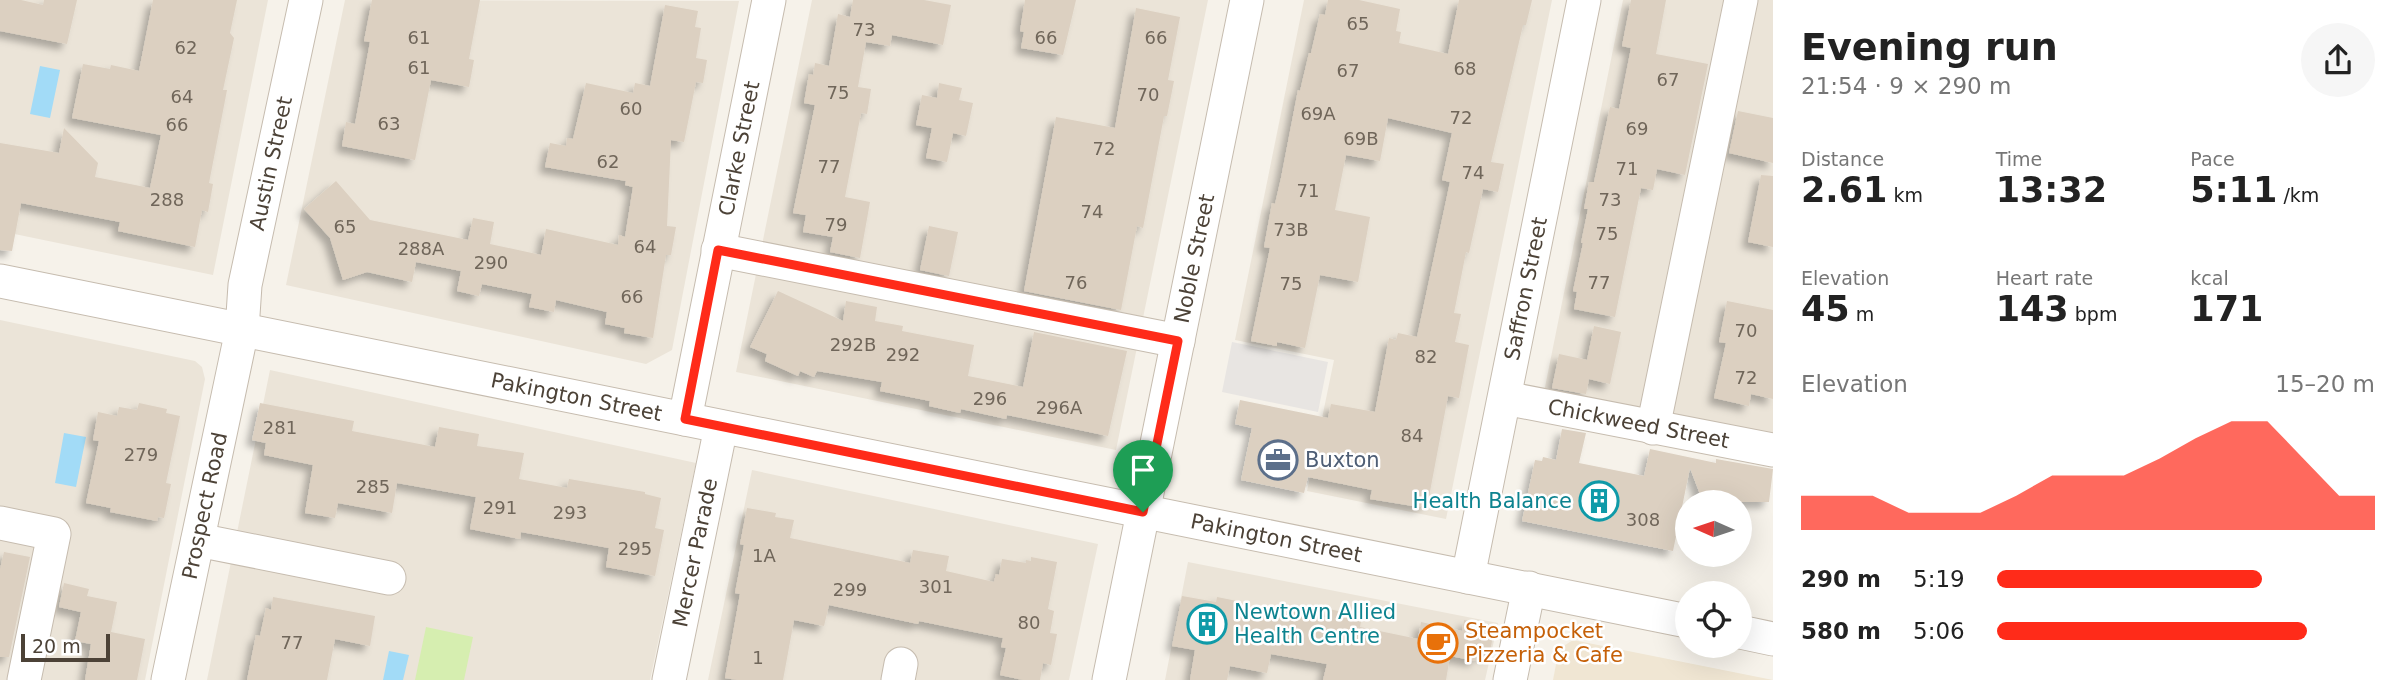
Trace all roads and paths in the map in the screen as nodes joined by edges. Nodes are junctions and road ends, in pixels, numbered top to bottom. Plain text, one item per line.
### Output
1 (306, 0) edge
2 (769, 0) edge
3 (1247, 0) edge
4 (1584, 0) edge
5 (1741, 0) edge
6 (718, 250) junction
7 (0, 281) edge
8 (242, 330) junction
9 (1178, 341) junction
10 (1505, 398) junction
11 (685, 419) junction
12 (721, 426) junction
13 (1653, 428) junction
14 (1773, 450) edge
15 (1143, 512) junction
16 (0, 523) edge
17 (198, 540) junction
18 (1468, 577) junction
19 (389, 578) dead end
20 (1529, 588) junction
21 (1675, 618) edge
22 (1752, 635) edge
23 (1773, 639) edge
24 (23, 680) edge
25 (168, 680) edge
26 (669, 680) edge
27 (1109, 680) edge
28 (1510, 680) edge

1 - 8 street, Austin Street
2 - 6 street, Clarke Street
3 - 9 street, Noble Street
4 - 10 street, Saffron Street
5 - 13 street
6 - 9 street
6 - 11 street, Clarke Street
7 - 8 street, Pakington Street
8 - 11 street, Pakington Street
8 - 17 street, Prospect Road
9 - 15 street, Noble Street
10 - 13 street, Chickweed Street
10 - 18 street, Saffron Street
11 - 12 street, Pakington Street
12 - 15 street, Pakington Street
12 - 26 street, Mercer Parade
13 - 14 street, Chickweed Street
15 - 18 street, Pakington Street
15 - 27 street, Noble Street
16 - 24 street
17 - 19 street
17 - 25 street, Prospect Road
18 - 20 street, Pakington Street
20 - 21 street, Pakington Street
20 - 28 street
22 - 23 street

